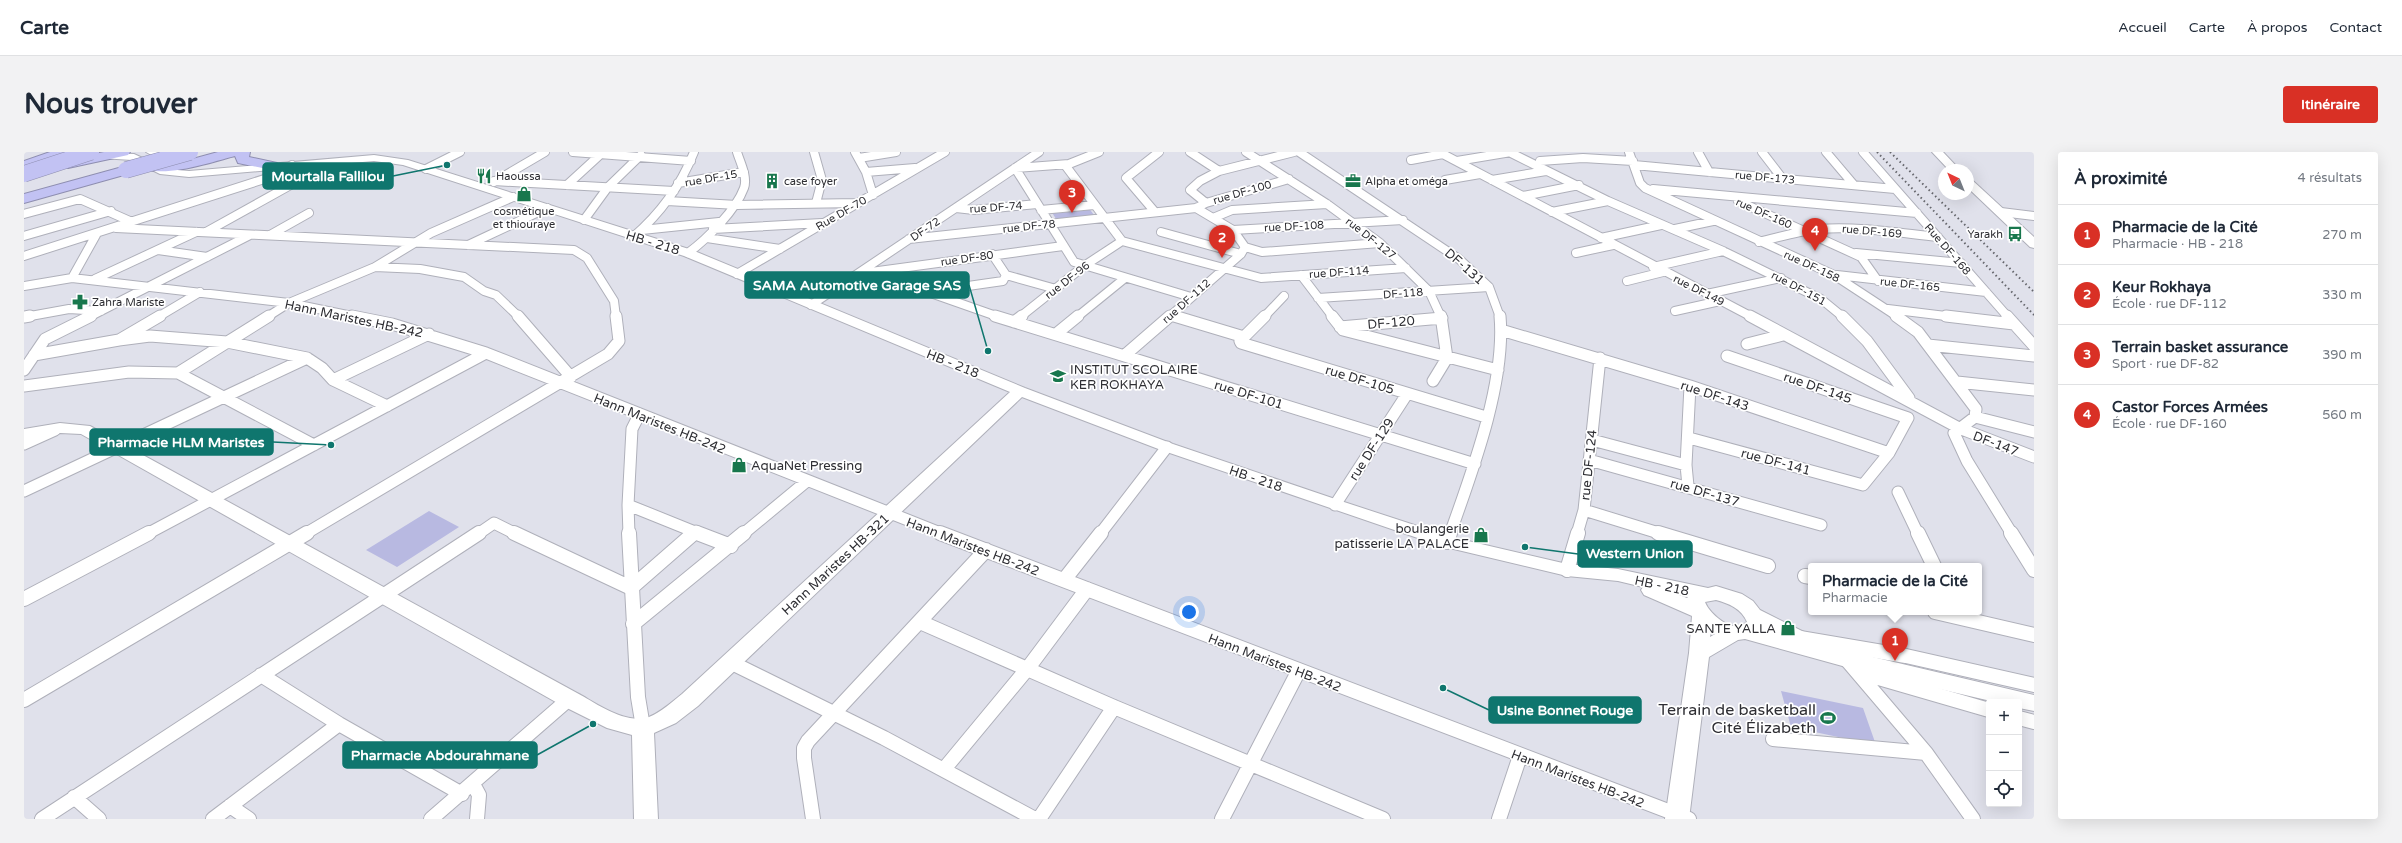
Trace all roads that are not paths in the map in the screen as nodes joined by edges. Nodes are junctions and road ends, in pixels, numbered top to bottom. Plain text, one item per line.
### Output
1 (64, 152) edge
2 (78, 152) edge
3 (123, 152) edge
4 (168, 152) edge
5 (191, 152) edge
6 (233, 152) edge
7 (243, 152) edge
8 (460, 152) edge
9 (545, 152) edge
10 (573, 152) edge
11 (694, 152) edge
12 (737, 152) edge
13 (814, 152) edge
14 (896, 152) edge
15 (946, 152) edge
16 (1038, 152) edge
17 (1099, 152) edge
18 (1159, 152) edge
19 (1190, 152) edge
20 (1246, 152) edge
21 (1294, 152) edge
22 (1300, 152) edge
23 (1510, 152) edge
24 (1523, 152) edge
25 (1698, 152) edge
26 (1762, 152) edge
27 (1826, 152) edge
28 (1863, 152) edge
29 (1937, 152) edge
30 (602, 153) edge
31 (1441, 153) edge
32 (98, 155) edge
33 (641, 155) edge
34 (857, 155) edge
35 (150, 159) edge
36 (1632, 159) edge
37 (1411, 160) dead end
38 (691, 161) junction
39 (1260, 161) junction
40 (1457, 161) junction
41 (1540, 161) junction
42 (1949, 164) edge
43 (24, 165) edge
44 (1065, 165) junction
45 (182, 166) junction
46 (272, 166) junction
47 (289, 167) junction
48 (122, 168) junction
49 (918, 168) junction
50 (1015, 168) junction
51 (24, 169) edge
52 (426, 169) junction
53 (1219, 171) junction
54 (1546, 171) junction
55 (744, 172) junction
56 (866, 172) junction
57 (1709, 172) junction
58 (24, 174) edge
59 (1480, 174) junction
60 (24, 177) edge
61 (1782, 178) junction
62 (1289, 179) junction
63 (1445, 180) dead end
64 (1492, 180) junction
65 (678, 183) junction
66 (489, 184) junction
67 (567, 185) junction
68 (1581, 185) junction
69 (1854, 185) junction
70 (608, 187) junction
71 (1974, 187) edge
72 (1645, 188) junction
73 (1895, 189) junction
74 (24, 191) edge
75 (674, 191) junction
76 (873, 195) junction
77 (1523, 196) junction
78 (1727, 196) junction
79 (513, 197) junction
80 (24, 199) edge
81 (667, 201) junction
82 (1608, 201) junction
83 (816, 203) junction
84 (859, 203) junction
85 (1206, 203) junction
86 (734, 204) junction
87 (1327, 204) junction
88 (1094, 205) junction
89 (1039, 207) junction
90 (547, 208) junction
91 (956, 208) junction
92 (1196, 208) junction
93 (111, 210) junction
94 (1155, 212) junction
95 (1552, 212) junction
96 (2001, 212) junction
97 (309, 213) dead end
98 (1917, 213) junction
99 (24, 214) edge
100 (2034, 216) edge
101 (1213, 218) junction
102 (1104, 219) junction
103 (584, 220) junction
104 (1403, 220) junction
105 (1713, 221) junction
106 (132, 222) junction
107 (825, 222) junction
108 (1352, 223) junction
109 (1050, 224) junction
110 (1660, 225) junction
111 (716, 226) junction
112 (116, 228) junction
113 (1675, 229) junction
114 (1233, 230) junction
115 (1804, 231) junction
116 (202, 232) junction
117 (1161, 232) dead end
118 (638, 233) junction
119 (252, 234) junction
120 (96, 235) junction
121 (270, 235) junction
122 (24, 236) edge
123 (1938, 237) junction
124 (707, 238) junction
125 (1601, 238) junction
126 (909, 239) junction
127 (1122, 241) junction
128 (414, 242) junction
129 (1759, 242) junction
130 (1380, 243) junction
131 (2034, 244) edge
132 (467, 245) junction
133 (1613, 245) junction
134 (1063, 246) junction
135 (780, 249) junction
136 (158, 250) junction
137 (1243, 250) junction
138 (1723, 251) junction
139 (688, 253) junction
140 (1576, 253) dead end
141 (1854, 253) junction
142 (992, 254) junction
143 (24, 256) edge
144 (207, 257) junction
145 (1961, 263) junction
146 (1080, 265) junction
147 (375, 267) junction
148 (1654, 267) junction
149 (1224, 268) junction
150 (1406, 268) junction
151 (868, 271) junction
152 (1663, 272) junction
153 (737, 274) junction
154 (1834, 274) junction
155 (1006, 275) junction
156 (1301, 275) junction
157 (72, 278) junction
158 (1125, 278) junction
159 (1781, 278) junction
160 (93, 279) junction
161 (1628, 281) dead end
162 (1878, 281) junction
163 (24, 286) edge
164 (151, 286) junction
165 (1489, 287) junction
166 (1056, 289) junction
167 (1428, 291) junction
168 (200, 292) junction
169 (1986, 292) junction
170 (922, 293) junction
171 (1707, 294) junction
172 (1284, 296) dead end
173 (1191, 297) junction
174 (1318, 298) junction
175 (1720, 301) junction
176 (289, 303) junction
177 (811, 305) junction
178 (1887, 309) junction
179 (100, 311) junction
180 (1675, 311) dead end
181 (1171, 315) junction
182 (24, 317) edge
183 (1442, 318) junction
184 (1014, 322) junction
185 (2014, 324) junction
186 (1341, 328) junction
187 (1501, 330) junction
188 (429, 334) junction
189 (1056, 334) junction
190 (1783, 335) junction
191 (1244, 337) junction
192 (119, 340) junction
193 (227, 342) junction
194 (1747, 344) dead end
195 (1928, 345) junction
196 (2034, 346) edge
197 (486, 354) junction
198 (34, 355) junction
199 (1125, 356) junction
200 (1727, 356) dead end
201 (2034, 356) edge
202 (307, 358) junction
203 (1447, 358) junction
204 (1600, 358) junction
205 (24, 370) edge
206 (1498, 370) junction
207 (178, 373) junction
208 (333, 380) junction
209 (566, 380) junction
210 (1433, 381) dead end
211 (1957, 382) junction
212 (24, 386) edge
213 (1690, 386) junction
214 (2034, 390) edge
215 (1020, 391) junction
216 (1407, 394) junction
217 (224, 397) junction
218 (1910, 400) junction
219 (387, 406) junction
220 (639, 415) junction
221 (1486, 416) junction
222 (1975, 417) junction
223 (60, 428) junction
224 (1959, 428) junction
225 (2034, 432) edge
226 (24, 434) edge
227 (1380, 436) junction
228 (1689, 438) junction
229 (1592, 440) junction
230 (24, 444) edge
231 (314, 445) junction
232 (1167, 447) junction
233 (117, 448) junction
234 (1889, 453) junction
235 (2034, 457) edge
236 (1589, 460) junction
237 (1475, 464) junction
238 (1686, 465) junction
239 (807, 481) junction
240 (1688, 486) junction
241 (24, 491) edge
242 (1898, 492) dead end
243 (210, 500) junction
244 (628, 505) junction
245 (1335, 505) junction
246 (1584, 510) junction
247 (889, 514) junction
248 (1821, 526) dead end
249 (696, 531) junction
250 (1447, 542) junction
251 (287, 544) junction
252 (731, 546) junction
253 (986, 550) junction
254 (1933, 563) edge
255 (1768, 566) dead end
256 (1567, 570) junction
257 (2034, 570) edge
258 (1064, 580) junction
259 (631, 588) junction
260 (1087, 589) junction
261 (381, 595) junction
262 (24, 599) edge
263 (1701, 607) junction
264 (1958, 615) edge
265 (920, 622) junction
266 (633, 624) junction
267 (1745, 627) junction
268 (2034, 635) edge
269 (1800, 638) junction
270 (1699, 653) junction
271 (1844, 661) junction
272 (730, 662) junction
273 (1028, 668) junction
274 (1298, 672) junction
275 (261, 675) junction
276 (2034, 685) edge
277 (568, 699) junction
278 (24, 700) edge
279 (1986, 700) edge
280 (2022, 703) edge
281 (2034, 703) edge
282 (1114, 708) junction
283 (837, 712) junction
284 (2022, 719) edge
285 (2034, 722) edge
286 (339, 724) junction
287 (643, 727) junction
288 (1773, 739) dead end
289 (1926, 753) junction
290 (1520, 756) junction
291 (1251, 765) junction
292 (945, 768) junction
293 (468, 789) junction
294 (74, 797) junction
295 (230, 806) junction
296 (1681, 818) edge
297 (42, 819) edge
298 (99, 819) edge
299 (212, 819) edge
300 (249, 819) edge
301 (431, 819) edge
302 (477, 819) edge
303 (646, 819) edge
304 (813, 819) edge
305 (1035, 819) edge
306 (1039, 819) edge
307 (1222, 819) edge
308 (1383, 819) edge
309 (1499, 819) edge
310 (1973, 819) edge

1 - 32 highway
1 - 43 highway
2 - 51 highway
3 - 32 highway
4 - 48 highway
5 - 48 highway, bridge
6 - 45 highway
7 - 46 highway
8 - 52 street
9 - 66 street
10 - 30 street
11 - 38 street
12 - 55 street
13 - 83 street
14 - 34 street
15 - 49 street, Rue DF-70
16 - 50 street, DF-72 / DF-72
17 - 44 street
18 - 94 street
19 - 53 street
20 - 39 street, rue DF-127
21 - 39 street
22 - 104 street, DF-131
23 - 40 street
23 - 54 street, rue DF-151
24 - 41 street, rue DF-151
25 - 57 street
26 - 61 street
27 - 69 street
28 - 73 street, Rue DF-168
29 - 42 main road
30 - 33 street
30 - 67 street
31 - 37 street
31 - 40 street, rue DF149
32 - 35 main road
32 - 58 highway, bridge
32 - 60 highway
33 - 38 street
33 - 70 street
34 - 56 street
35 - 45 highway
35 - 47 main road
36 - 41 street, rue DF-173
36 - 57 street, rue DF-173
36 - 72 street
38 - 65 street
39 - 53 street
39 - 62 street, rue DF-127
40 - 59 street, rue DF149
41 - 68 street, rue DF-151
44 - 50 street
44 - 88 street
45 - 46 main road
46 - 47 main road
47 - 52 main road, HB - 218
47 - 106 street
47 - 116 street
48 - 74 highway
48 - 80 highway
49 - 56 street
49 - 76 street, Rue DF-70
50 - 89 street
50 - 91 street, DF-72 / DF-72
52 - 66 main road, HB - 218
53 - 85 street
54 - 64 street
54 - 68 street, rue DF-151
55 - 65 street, rue DF-15
55 - 86 street
56 - 76 street
57 - 61 street, rue DF-173
59 - 63 street
59 - 64 street, rue DF149
61 - 69 street, rue DF-173
62 - 85 street, rue DF-100
62 - 87 street, rue DF-127
64 - 77 street, rue DF149
65 - 75 street
66 - 67 street
66 - 79 main road, HB - 218
67 - 70 street
68 - 77 street
68 - 82 street, rue DF-151
68 - 113 street, rue DF-151
69 - 73 street, rue DF-173
70 - 75 street
70 - 103 street
71 - 96 main road
72 - 78 street
72 - 105 street, rue DF-158
73 - 98 street, Rue DF-168
75 - 81 street
76 - 84 street, Rue DF-70
77 - 95 street, rue DF149
78 - 98 street
78 - 115 street, rue DF-160
79 - 90 main road, HB - 218
79 - 128 street
81 - 86 street
81 - 118 street
82 - 95 street
82 - 110 street, rue DF-151
83 - 84 street
83 - 86 street
84 - 107 street, Rue DF-70
85 - 92 street, rue DF-100
86 - 111 street
87 - 101 street
87 - 108 street, rue DF-127
88 - 89 street, rue DF-74
88 - 102 street
89 - 91 street, rue DF-74
89 - 109 street
90 - 103 main road, HB - 218
90 - 132 street
91 - 126 street, DF-72 / DF-72
92 - 94 street, rue DF-78
92 - 101 street
93 - 99 street
93 - 106 street
93 - 122 street
94 - 102 street, rue DF-78
95 - 125 street, rue DF149
96 - 100 street
96 - 131 main road
97 - 121 street
98 - 123 street, Rue DF-168
101 - 114 street
102 - 109 street, rue DF-78
102 - 127 street
103 - 118 main road, HB - 218
104 - 108 street, rue DF-108
104 - 165 street, DF-131
105 - 113 street
105 - 129 street, rue DF-158
106 - 112 street
107 - 111 street
107 - 135 street, Rue DF-70
108 - 114 street, rue DF-108
108 - 130 street, rue DF-127
109 - 126 street, rue DF-78
109 - 134 street
110 - 113 street, rue DF-151
110 - 125 street
111 - 118 street
111 - 124 street
112 - 116 street
112 - 120 street
113 - 138 street, rue DF-151
114 - 137 street
115 - 123 street, rue DF-169
115 - 129 street, rue DF-169
115 - 141 street, rue DF-160
116 - 119 street
116 - 136 street
117 - 137 street
118 - 139 main road, HB - 218
119 - 121 street
119 - 144 street
120 - 143 street
120 - 157 street
121 - 128 street
123 - 145 street, Rue DF-168
124 - 135 street
124 - 139 street
125 - 133 street, rue DF149
126 - 151 street, DF-72 / DF-72
127 - 146 street, rue DF-96
127 - 149 street, rue DF-114
128 - 132 street
128 - 147 street
129 - 154 street, rue DF-158
130 - 137 street
130 - 150 street, rue DF-127
132 - 209 street
133 - 140 street
133 - 148 street, rue DF149
134 - 142 street, rue DF-80
134 - 146 street
135 - 153 street, Rue DF-70
136 - 144 street
136 - 160 street
137 - 149 street, rue DF-112
138 - 148 street
138 - 159 street, rue DF-151
139 - 153 main road, HB - 218
141 - 145 street
141 - 162 street, rue DF-160
142 - 151 street, rue DF-80
142 - 155 street
144 - 164 street
145 - 169 street, Rue DF-168
146 - 158 street
146 - 166 street, rue DF-96
147 - 176 street
147 - 209 street
148 - 152 street, rue DF149
149 - 156 street, rue DF-114
149 - 173 street, rue DF-112
150 - 156 street, rue DF-114
150 - 167 street, rue DF-127
151 - 170 street, rue DF-101
151 - 177 street, DF-72 / DF-72
152 - 161 street
152 - 171 street, rue DF149
153 - 177 main road, HB - 218
154 - 162 street, rue DF-165
154 - 178 street, rue DF-158
155 - 166 street
155 - 170 street
156 - 174 street
157 - 160 street, Hann Maristes HB-242
157 - 163 street, Hann Maristes HB-242
158 - 173 street
158 - 189 street
159 - 171 street
159 - 218 street, rue DF-151
160 - 164 street, Hann Maristes HB-242
162 - 169 street, rue DF-165
164 - 168 street, Hann Maristes HB-242
164 - 179 street
165 - 167 street, DF-118 / DF-118
165 - 187 street, DF-131
166 - 184 street, rue DF-96
167 - 174 street, DF-118 / DF-118
167 - 183 street, rue DF-127
168 - 176 street, Hann Maristes HB-242
168 - 192 street
169 - 185 street, Rue DF-168
170 - 184 street, rue DF-101
171 - 175 street, rue DF149
172 - 191 street
173 - 181 street, rue DF-112
174 - 186 street
175 - 180 street
175 - 190 street, rue DF149
176 - 188 street, Hann Maristes HB-242
176 - 193 street
177 - 215 main road, HB - 218
178 - 185 street
178 - 195 street, rue DF-158
179 - 182 street
179 - 198 street
181 - 191 street
181 - 199 street, rue DF-112
183 - 186 street, DF-120 / DF-120
183 - 203 street, rue DF-127
184 - 189 street, rue DF-101
185 - 196 street, Rue DF-168
186 - 203 street
187 - 204 street, rue DF-143
187 - 206 street, DF-131
188 - 197 street, Hann Maristes HB-242
188 - 208 street
189 - 199 street, rue DF-101
190 - 194 street
190 - 218 street, rue DF149
191 - 216 street, rue DF-105
192 - 193 street
192 - 198 street
193 - 202 street
193 - 207 street
195 - 201 street
195 - 211 street, rue DF-158
197 - 209 street, Hann Maristes HB-242
197 - 219 street
198 - 205 street
199 - 227 street, rue DF-101
200 - 234 street, rue DF-145
202 - 208 street
202 - 217 street
203 - 206 street
203 - 210 street
204 - 213 street, rue DF-143
204 - 229 street, rue DF-124
206 - 221 street, DF-131
207 - 212 street
207 - 217 street
208 - 219 street
209 - 220 street, Hann Maristes HB-242
209 - 251 street
211 - 214 street
211 - 222 street, rue DF-158
213 - 228 street
213 - 234 street, rue DF-143
215 - 232 main road, HB - 218
215 - 247 main road, Hann Maristes HB-321
216 - 221 street, rue DF-105
216 - 227 street, rue DF-129
217 - 231 street
217 - 233 street
218 - 224 street, rue DF149
219 - 231 street
220 - 239 street, Hann Maristes HB-242
220 - 244 street
221 - 237 street, DF-131
222 - 224 street
222 - 225 street
223 - 226 main road
223 - 230 street
223 - 233 main road
224 - 235 street, DF-147 / DF-147
224 - 257 street
227 - 237 street, rue DF-101
227 - 245 street, rue DF-129
228 - 234 street, rue DF-141
228 - 238 street
229 - 236 street, rue DF-124
229 - 238 street
231 - 243 street
232 - 245 main road, HB - 218
232 - 258 street
233 - 241 street
233 - 243 main road
236 - 240 street, rue DF-137
236 - 246 street, rue DF-124
237 - 250 street, DF-131
238 - 240 street
239 - 247 street, Hann Maristes HB-242
239 - 252 street
240 - 248 street, rue DF-137
242 - 254 street
243 - 251 main road
243 - 262 street
244 - 249 street
244 - 259 street
245 - 250 main road, HB - 218
246 - 255 street
246 - 256 street, rue DF-124
247 - 253 street, Hann Maristes HB-242
247 - 272 main road, Hann Maristes HB-321
249 - 252 street
249 - 259 street
250 - 256 main road, HB - 218
251 - 261 main road
251 - 278 street
252 - 266 street
253 - 258 street, Hann Maristes HB-242
253 - 265 street
256 - 263 main road, HB - 218
258 - 260 street, Hann Maristes HB-242
259 - 261 street
259 - 266 street
260 - 273 street
260 - 274 street, Hann Maristes HB-242
261 - 275 street
261 - 277 main road
263 - 267 main road
263 - 267 main road
263 - 270 main road
264 - 268 street
265 - 273 street
265 - 283 street
266 - 287 street
267 - 269 main road
267 - 270 main road
267 - 271 main road
269 - 271 main road
269 - 276 street
270 - 296 main road
271 - 279 main road
271 - 289 street
272 - 283 street
272 - 287 main road, Hann Maristes HB-321
273 - 282 street
273 - 292 street
274 - 290 street, Hann Maristes HB-242
274 - 291 street
275 - 286 street
275 - 294 street
277 - 287 main road
277 - 293 street
280 - 281 main road
282 - 291 street
282 - 306 street
283 - 292 street
283 - 304 street
284 - 285 street
286 - 293 street
286 - 295 street
287 - 303 main road
288 - 289 street
289 - 310 street
290 - 296 street, Hann Maristes HB-242
290 - 309 street
291 - 307 street
291 - 308 street
292 - 305 street
293 - 301 street
293 - 302 street
294 - 297 street
294 - 298 street
295 - 299 street
295 - 300 street

